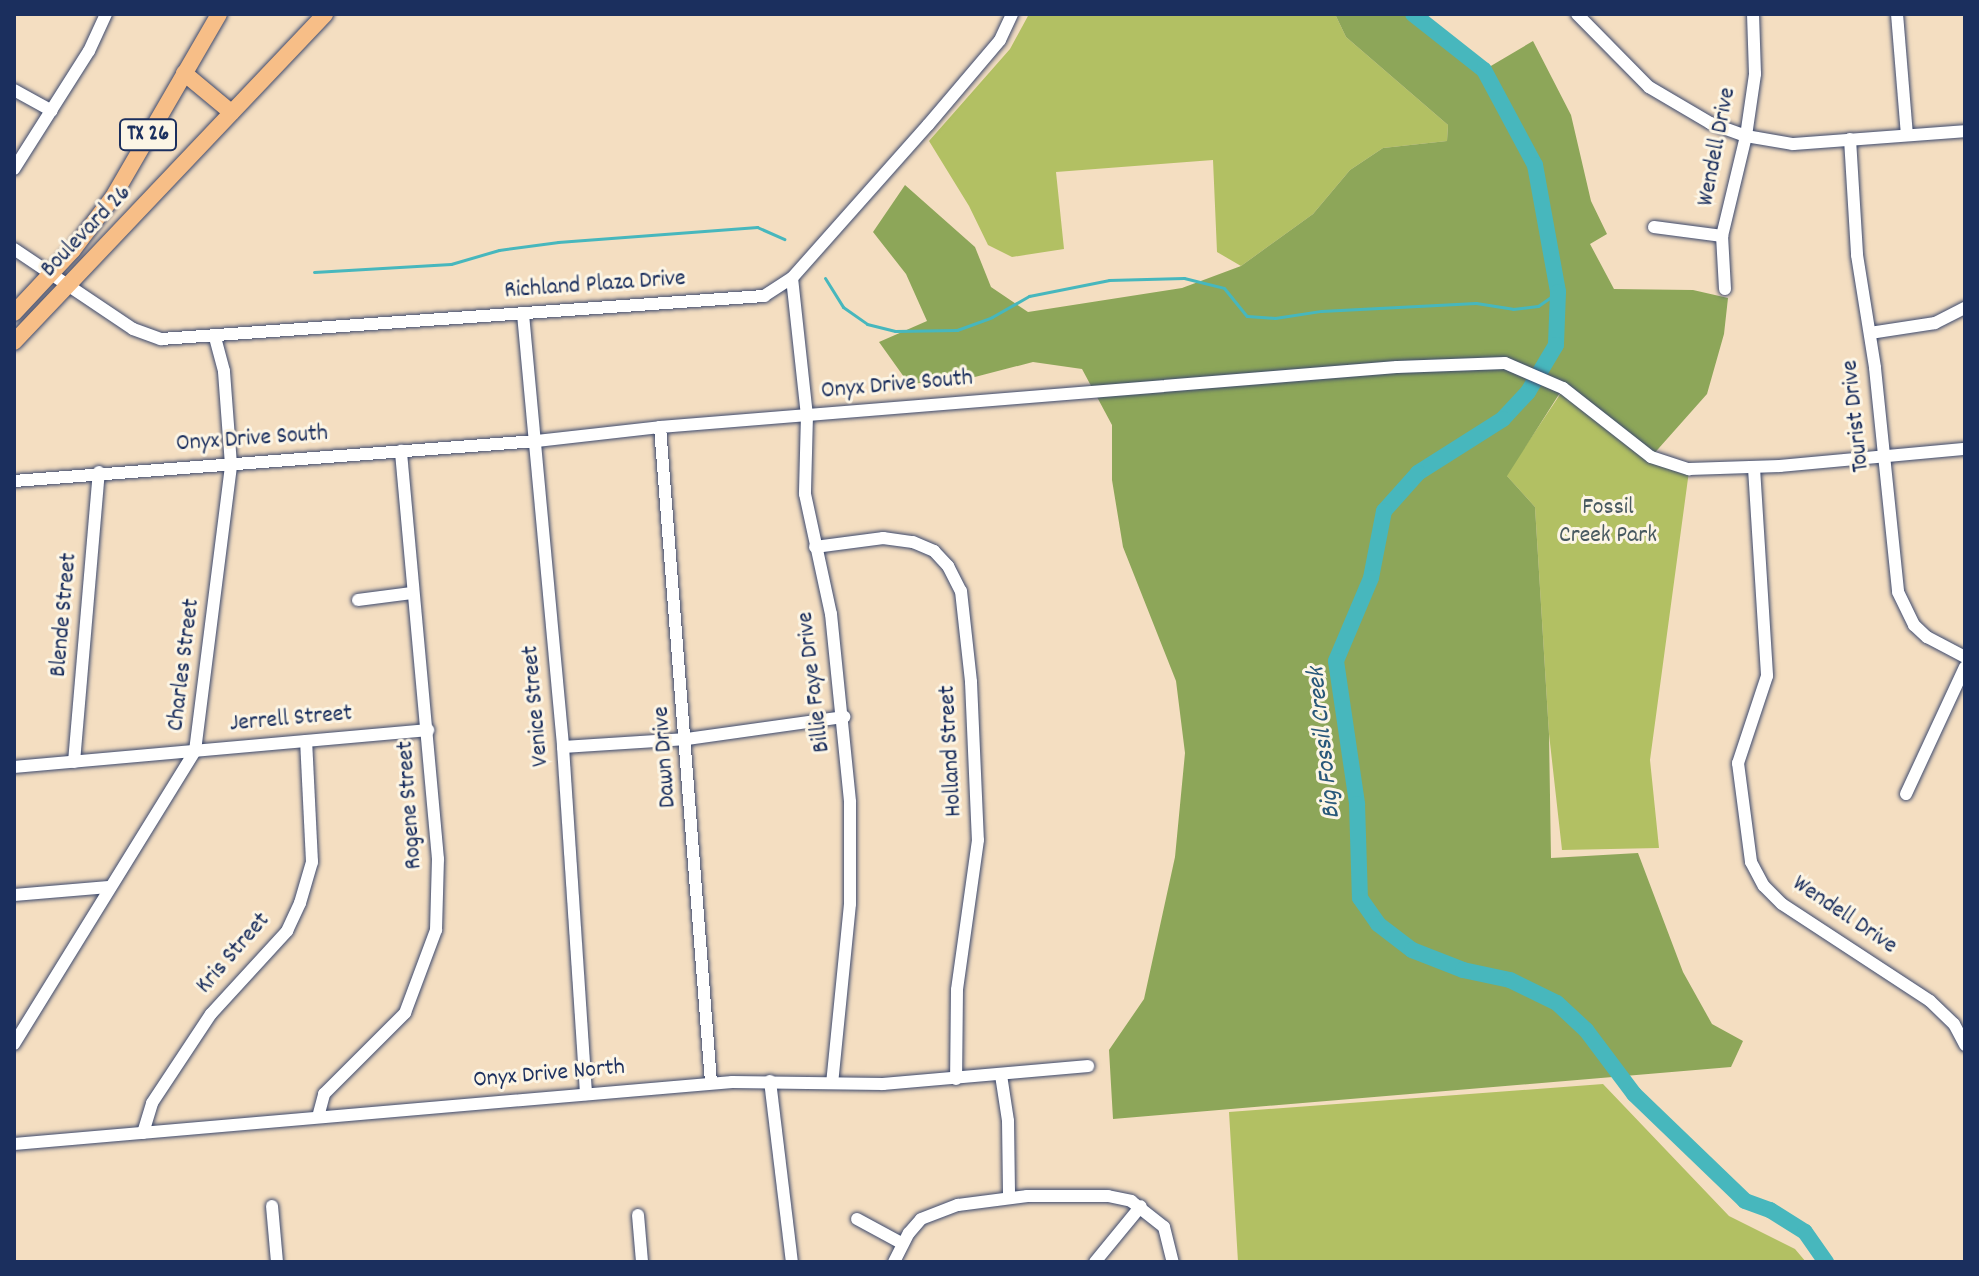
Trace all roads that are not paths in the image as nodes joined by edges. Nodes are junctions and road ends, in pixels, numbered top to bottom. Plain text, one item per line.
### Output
1 (106, 14) edge
2 (219, 14) edge
3 (325, 14) edge
4 (1012, 14) edge
5 (1577, 14) edge
6 (1753, 14) edge
7 (1897, 14) edge
8 (184, 73) junction
9 (14, 90) edge
10 (52, 111) junction
11 (232, 113) junction
12 (1965, 131) edge
13 (1907, 135) junction
14 (1746, 136) junction
15 (1850, 139) junction
16 (14, 169) edge
17 (1654, 227) dead end
18 (1722, 236) junction
19 (14, 249) edge
20 (53, 273) junction
21 (792, 278) junction
22 (69, 285) junction
23 (1725, 289) dead end
24 (1965, 308) edge
25 (14, 313) edge
26 (523, 314) junction
27 (1870, 333) junction
28 (215, 338) junction
29 (14, 342) edge
30 (807, 415) junction
31 (660, 427) junction
32 (536, 441) junction
33 (1965, 449) edge
34 (401, 451) junction
35 (1884, 457) junction
36 (231, 465) junction
37 (1754, 468) junction
38 (99, 472) junction
39 (14, 481) edge
40 (815, 547) junction
41 (412, 593) junction
42 (358, 600) dead end
43 (1965, 657) edge
44 (1965, 667) edge
45 (844, 717) junction
46 (428, 730) junction
47 (687, 739) junction
48 (306, 741) junction
49 (563, 747) junction
50 (195, 751) junction
51 (74, 762) junction
52 (14, 767) edge
53 (1906, 794) dead end
54 (109, 887) junction
55 (14, 895) edge
56 (29, 1018) junction
57 (14, 1019) edge
58 (14, 1044) edge
59 (1965, 1045) edge
60 (1088, 1066) dead end
61 (1001, 1075) junction
62 (956, 1079) junction
63 (770, 1081) junction
64 (711, 1083) junction
65 (832, 1083) junction
66 (586, 1094) junction
67 (318, 1117) junction
68 (143, 1133) junction
69 (14, 1144) edge
70 (1009, 1197) junction
71 (272, 1206) dead end
72 (1141, 1206) junction
73 (638, 1215) dead end
74 (857, 1219) dead end
75 (903, 1244) junction
76 (277, 1262) edge
77 (642, 1262) edge
78 (792, 1262) edge
79 (894, 1262) edge
80 (1095, 1262) edge
81 (1173, 1262) edge

1 - 10 street
2 - 8 main road, Boulevard 26 / TX 26
3 - 11 main road, Boulevard 26 / TX 26
4 - 21 street, Richland Plaza Drive
5 - 14 street
6 - 14 street, Wendell Drive
7 - 13 street
8 - 11 main road
8 - 20 main road, Boulevard 26 / TX 26
9 - 10 street
10 - 16 street
11 - 22 main road, Boulevard 26 / TX 26
12 - 13 street
13 - 15 street
14 - 15 street
14 - 18 street, Wendell Drive
15 - 27 street, Tourist Drive
17 - 18 street
18 - 23 street, Wendell Drive
19 - 20 street, Richland Plaza Drive
20 - 22 street, Richland Plaza Drive
20 - 25 main road, Boulevard 26 / TX 26
21 - 26 street, Richland Plaza Drive
21 - 30 street, Billie Faye Drive
22 - 28 street, Richland Plaza Drive
22 - 29 main road, Boulevard 26 / TX 26
24 - 27 street
26 - 28 street, Richland Plaza Drive
26 - 32 street, Venice Street
27 - 35 street, Tourist Drive
28 - 36 street, Charles Street
30 - 31 street, Onyx Drive South
30 - 37 street, Onyx Drive South
30 - 40 street, Billie Faye Drive
31 - 32 street, Onyx Drive South
31 - 47 street, Dawn Drive
32 - 34 street, Onyx Drive South
32 - 49 street, Venice Street
33 - 35 street, Onyx Drive South
34 - 36 street, Onyx Drive South
34 - 41 street, Rogene Street
35 - 37 street, Onyx Drive South
35 - 43 street, Tourist Drive
36 - 38 street, Onyx Drive South
36 - 50 street, Charles Street
37 - 59 street, Wendell Drive
38 - 39 street, Onyx Drive South
38 - 51 street, Blende Street
40 - 45 street, Billie Faye Drive
40 - 62 street, Holland Street
41 - 42 street
41 - 46 street, Rogene Street
44 - 53 street
45 - 47 street
45 - 65 street, Billie Faye Drive
46 - 48 street, Jerrell Street
46 - 67 street, Rogene Street
47 - 49 street
47 - 64 street, Dawn Drive
48 - 50 street, Jerrell Street
48 - 68 street, Kris Street
49 - 66 street, Venice Street
50 - 51 street, Jerrell Street
50 - 54 street, Charles Street
51 - 52 street, Jerrell Street
54 - 55 street
54 - 56 street, Charles Street
56 - 57 street
56 - 58 street, Charles Street
60 - 61 street, Onyx Drive North
61 - 62 street, Onyx Drive North
61 - 70 street
62 - 65 street, Onyx Drive North
63 - 64 street, Onyx Drive North
63 - 65 street, Onyx Drive North
63 - 78 street
64 - 66 street, Onyx Drive North
66 - 67 street, Onyx Drive North
67 - 68 street, Onyx Drive North
68 - 69 street, Onyx Drive North
70 - 72 street
70 - 75 street
71 - 76 street
72 - 80 street
72 - 81 street
73 - 77 street
74 - 75 street
75 - 79 street

